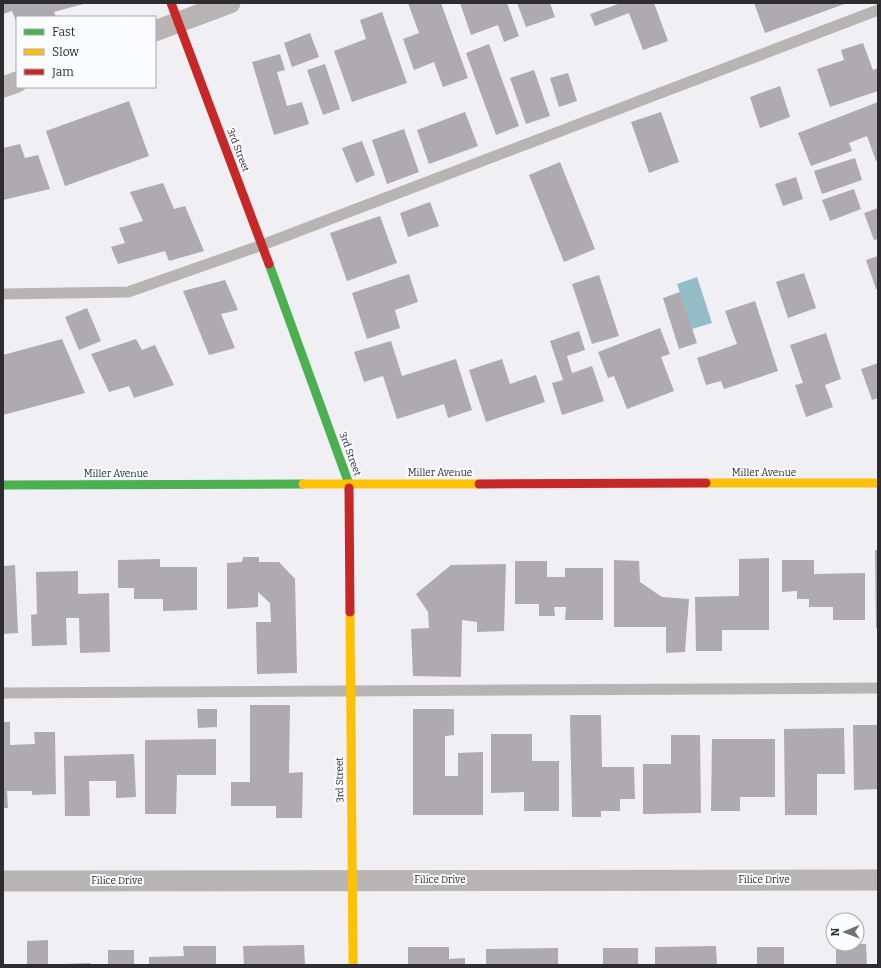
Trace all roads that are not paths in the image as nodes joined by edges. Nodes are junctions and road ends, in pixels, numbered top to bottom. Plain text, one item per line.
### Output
1 (171, 3) edge
2 (230, 3) edge
3 (878, 10) edge
4 (179, 23) junction
5 (156, 32) edge
6 (16, 82) edge
7 (3, 87) edge
8 (262, 245) junction
9 (3, 294) edge
10 (878, 483) edge
11 (349, 484) junction
12 (3, 485) edge
13 (878, 688) edge
14 (350, 692) junction
15 (3, 693) edge
16 (352, 880) junction
17 (878, 880) edge
18 (3, 881) edge
19 (353, 965) edge

1 - 4 street, 3rd Street
2 - 4 street
3 - 8 lane
4 - 5 street
4 - 8 street, 3rd Street
6 - 7 street
8 - 9 lane
8 - 11 street, 3rd Street
10 - 11 street, Miller Avenue
11 - 12 street, Miller Avenue
11 - 14 street, 3rd Street
13 - 14 lane
14 - 15 lane
14 - 16 street, 3rd Street
16 - 17 street, Filice Drive
16 - 18 street, Filice Drive
16 - 19 street, 3rd Street

